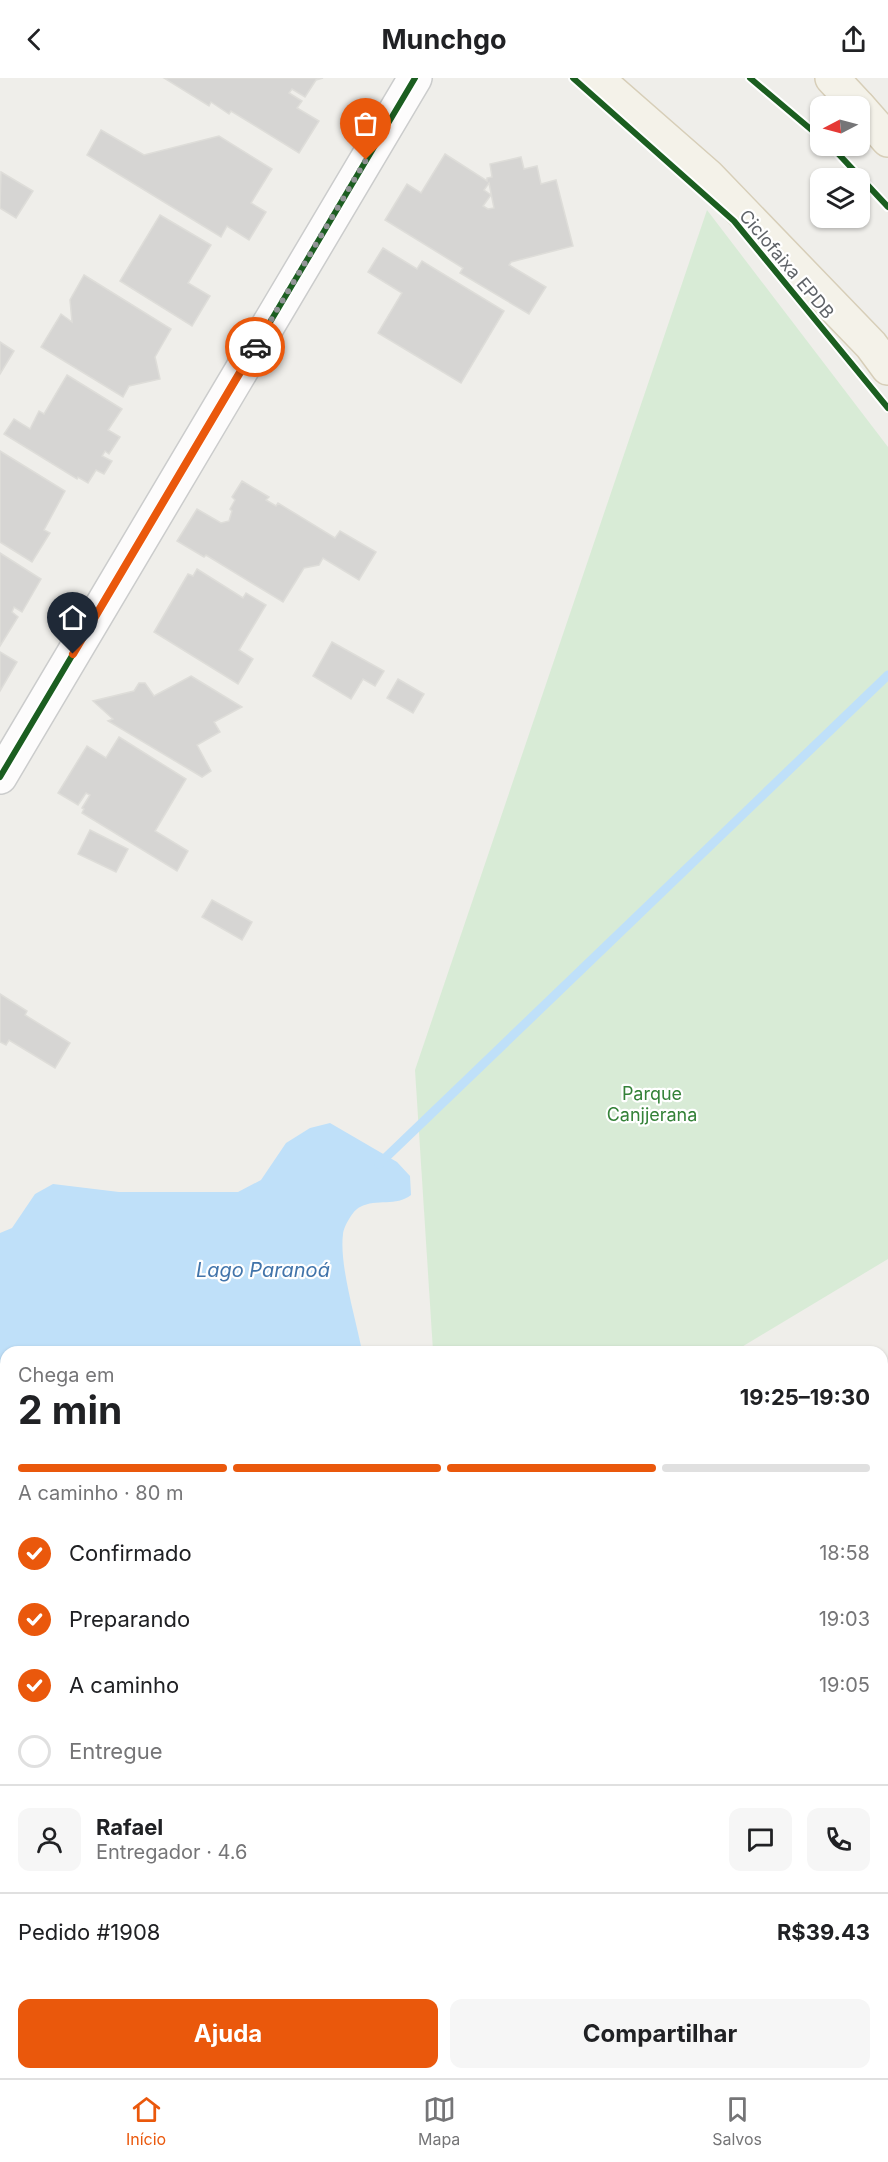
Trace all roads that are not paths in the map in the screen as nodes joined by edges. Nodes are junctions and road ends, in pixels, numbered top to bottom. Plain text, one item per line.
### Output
1 (415, 78) edge
2 (596, 78) edge
3 (832, 78) edge
4 (849, 96) edge
5 (870, 120) edge
6 (888, 140) edge
7 (888, 368) edge
8 (0, 777) edge

1 - 8 street
2 - 7 main road
3 - 4 main road
5 - 6 main road

